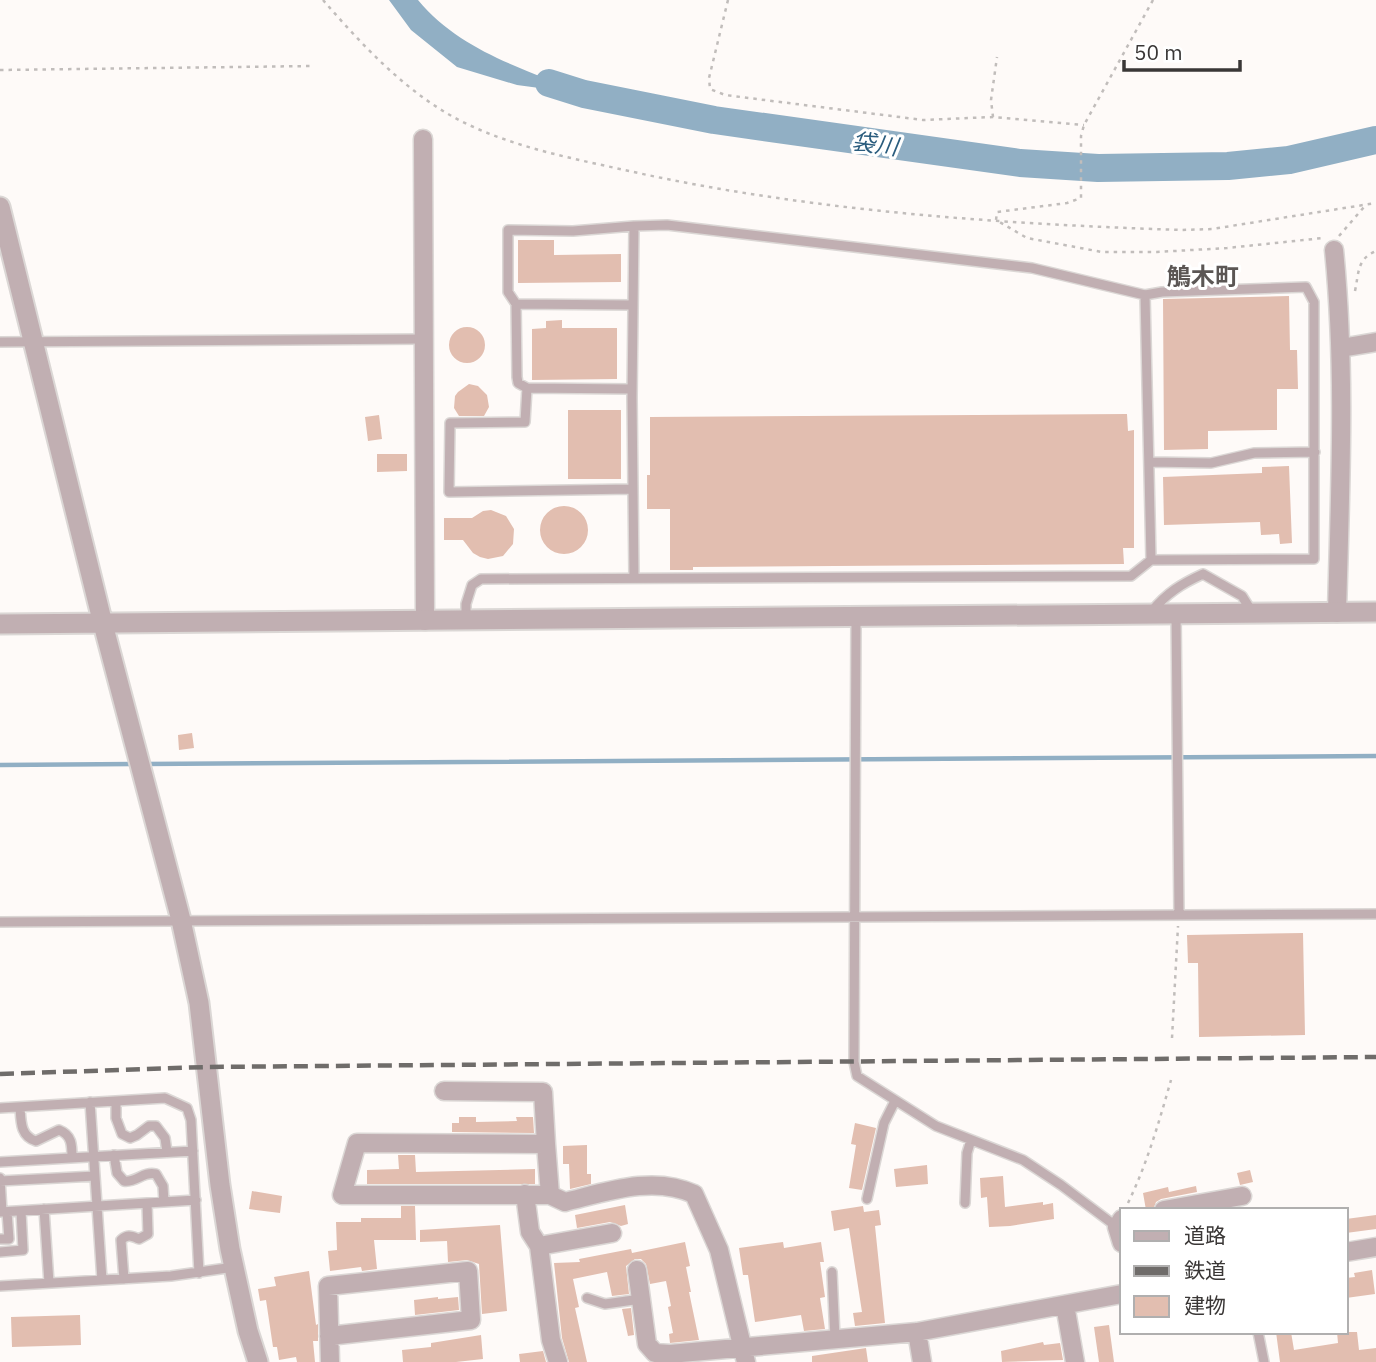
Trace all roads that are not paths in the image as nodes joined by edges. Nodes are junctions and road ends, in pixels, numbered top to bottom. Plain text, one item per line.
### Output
1 (423, 139) dead end
2 (0, 207) edge
3 (634, 226) junction
4 (1334, 250) dead end
5 (1145, 295) junction
6 (516, 304) junction
7 (632, 305) junction
8 (424, 339) junction
9 (0, 342) edge
10 (33, 342) junction
11 (1376, 342) edge
12 (1340, 348) junction
13 (527, 388) junction
14 (632, 389) junction
15 (1315, 452) junction
16 (1149, 462) junction
17 (632, 489) junction
18 (1203, 559) junction
19 (1151, 561) junction
20 (1203, 574) junction
21 (634, 578) junction
22 (1376, 612) edge
23 (1253, 613) junction
24 (1337, 613) junction
25 (1150, 614) junction
26 (1176, 614) junction
27 (856, 618) junction
28 (425, 621) junction
29 (466, 621) junction
30 (0, 624) edge
31 (103, 624) junction
32 (1376, 914) edge
33 (1179, 915) junction
34 (855, 918) junction
35 (181, 920) junction
36 (0, 922) edge
37 (444, 1091) dead end
38 (116, 1101) junction
39 (895, 1101) junction
40 (90, 1102) junction
41 (20, 1107) junction
42 (0, 1108) edge
43 (971, 1140) junction
44 (546, 1144) junction
45 (193, 1151) junction
46 (167, 1152) junction
47 (114, 1155) junction
48 (94, 1156) junction
49 (68, 1158) junction
50 (0, 1162) edge
51 (95, 1176) junction
52 (0, 1180) edge
53 (525, 1194) junction
54 (550, 1195) junction
55 (1242, 1196) dead end
56 (867, 1199) dead end
57 (196, 1200) junction
58 (164, 1202) junction
59 (147, 1203) junction
60 (965, 1203) dead end
61 (1216, 1205) edge
62 (97, 1206) junction
63 (1185, 1208) edge
64 (44, 1209) junction
65 (21, 1211) junction
66 (3, 1212) edge
67 (1120, 1230) edge
68 (612, 1233) dead end
69 (0, 1239) edge
70 (539, 1246) junction
71 (1376, 1247) edge
72 (0, 1252) edge
73 (1348, 1252) edge
74 (234, 1268) junction
75 (636, 1270) dead end
76 (832, 1272) dead end
77 (199, 1273) junction
78 (124, 1279) junction
79 (102, 1280) junction
80 (49, 1283) junction
81 (0, 1286) edge
82 (1120, 1294) edge
83 (587, 1298) dead end
84 (641, 1300) junction
85 (1065, 1305) junction
86 (917, 1332) junction
87 (1258, 1334) edge
88 (329, 1336) junction
89 (835, 1338) junction
90 (744, 1354) edge
91 (258, 1362) edge
92 (330, 1362) edge
93 (558, 1362) edge
94 (922, 1362) edge
95 (1074, 1362) edge
96 (1264, 1362) edge

1 - 8 street
2 - 10 street
3 - 5 lane
3 - 6 lane
3 - 7 lane
4 - 12 street
5 - 15 lane
5 - 16 lane
6 - 7 lane
6 - 13 lane
7 - 14 lane
8 - 10 lane
8 - 28 street
9 - 10 lane
10 - 31 street
11 - 12 street
12 - 24 street
13 - 14 lane
13 - 17 lane
14 - 17 lane
15 - 16 lane
15 - 18 lane
16 - 19 lane
17 - 21 lane
18 - 19 lane
18 - 20 lane
19 - 21 lane
20 - 23 lane
20 - 25 lane
21 - 29 lane
22 - 24 street
23 - 24 street
23 - 26 street
25 - 26 street
25 - 27 street
26 - 33 lane
27 - 29 street
27 - 34 lane
28 - 29 street
28 - 31 street
30 - 31 street
31 - 35 street
32 - 33 lane
33 - 34 lane
34 - 35 lane
34 - 39 lane
35 - 36 lane
35 - 74 street
37 - 44 street
38 - 40 lane
38 - 45 lane
38 - 46 lane
39 - 43 lane
39 - 56 lane
40 - 41 lane
40 - 48 lane
41 - 42 lane
41 - 49 lane
43 - 60 lane
43 - 67 lane
44 - 53 street
44 - 54 street
45 - 46 lane
45 - 57 lane
46 - 47 lane
47 - 48 lane
47 - 58 lane
48 - 49 lane
48 - 51 lane
49 - 50 lane
51 - 52 lane
51 - 62 lane
52 - 66 lane
53 - 54 street
53 - 70 street
54 - 90 street
55 - 61 street
57 - 58 lane
57 - 77 lane
58 - 59 lane
59 - 62 lane
59 - 78 lane
61 - 63 street
62 - 64 lane
62 - 79 lane
64 - 65 lane
64 - 80 lane
65 - 66 lane
65 - 72 lane
66 - 69 lane
68 - 70 street
70 - 93 street
71 - 73 street
74 - 77 lane
74 - 91 street
75 - 84 street
76 - 89 lane
77 - 78 lane
78 - 79 lane
79 - 80 lane
80 - 81 lane
82 - 85 street
83 - 84 lane
84 - 90 street
85 - 86 street
85 - 95 street
86 - 89 street
86 - 94 street
87 - 96 lane
88 - 88 street
88 - 92 street
89 - 90 street

